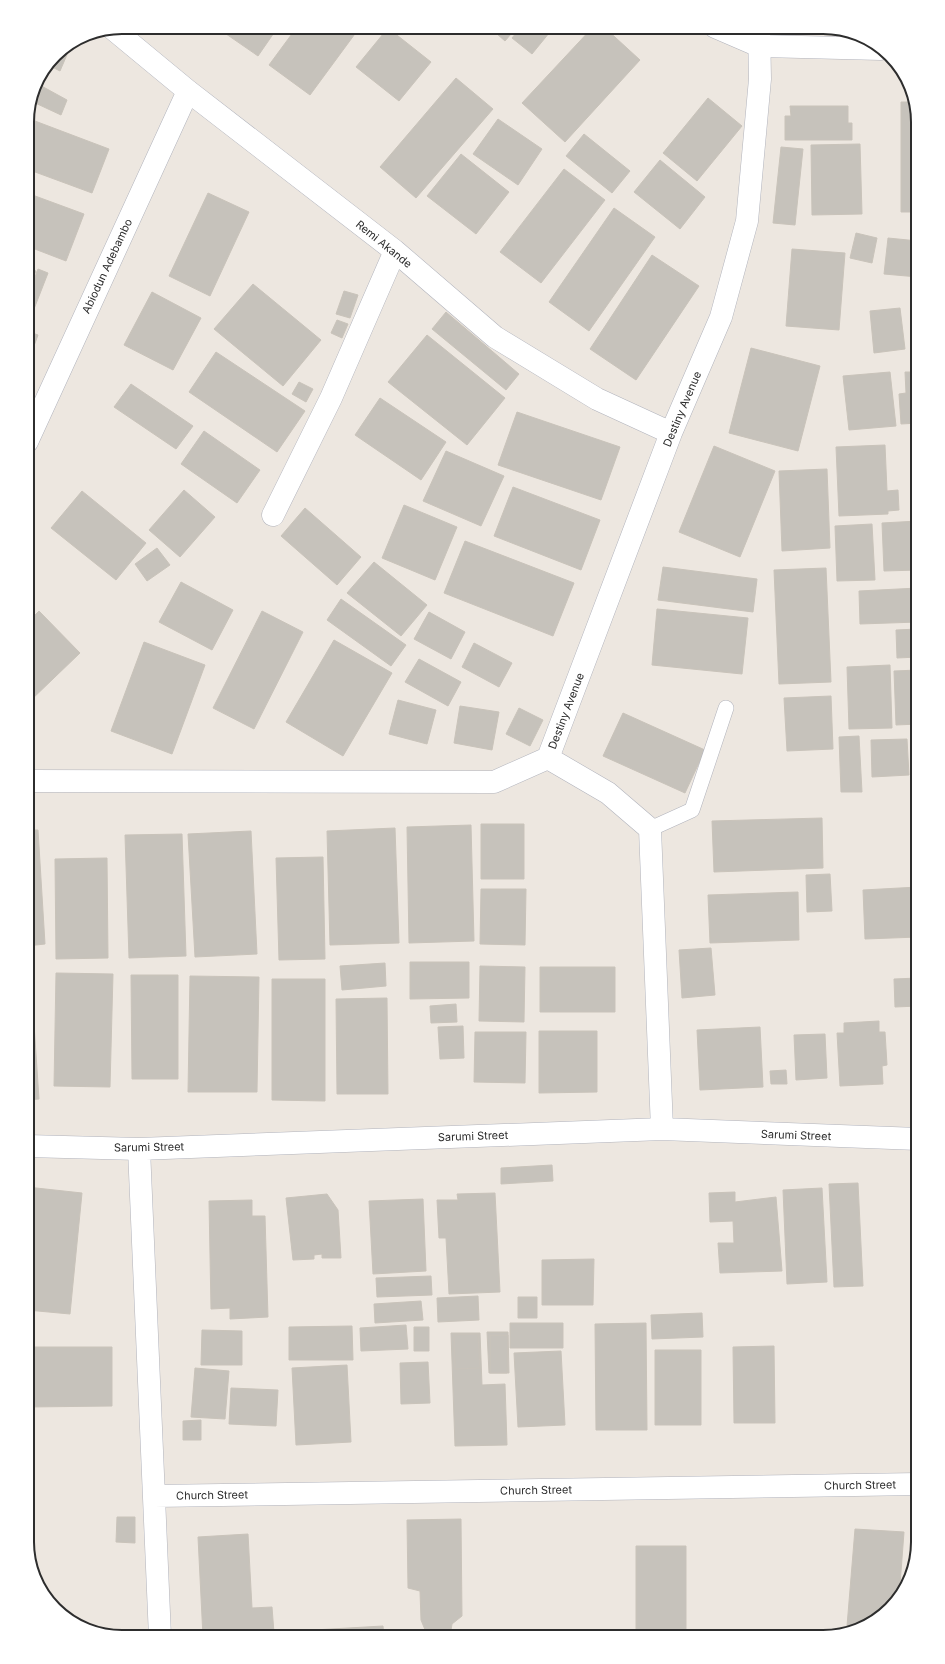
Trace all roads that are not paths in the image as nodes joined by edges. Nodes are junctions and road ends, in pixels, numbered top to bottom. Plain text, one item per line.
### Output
1 (119, 34) edge
2 (746, 34) edge
3 (759, 37) edge
4 (870, 48) edge
5 (188, 91) junction
6 (395, 252) junction
7 (34, 427) edge
8 (671, 433) junction
9 (273, 515) dead end
10 (726, 708) dead end
11 (548, 758) junction
12 (34, 782) edge
13 (650, 829) junction
14 (662, 1129) junction
15 (911, 1140) edge
16 (34, 1146) edge
17 (139, 1149) junction
18 (911, 1484) edge
19 (154, 1496) junction
20 (160, 1630) edge

1 - 5 street, Remi Akande
2 - 3 street
3 - 4 street
3 - 8 street, Destiny Avenue
5 - 6 street, Remi Akande
5 - 7 street, Abiodun Adebambo
6 - 8 street, Remi Akande
6 - 9 street
8 - 11 street, Destiny Avenue
10 - 13 lane
11 - 12 street
11 - 13 street
13 - 14 street
14 - 15 street, Sarumi Street
14 - 17 street, Sarumi Street
16 - 17 street, Sarumi Street
17 - 19 street
18 - 19 street, Church Street
19 - 20 street

